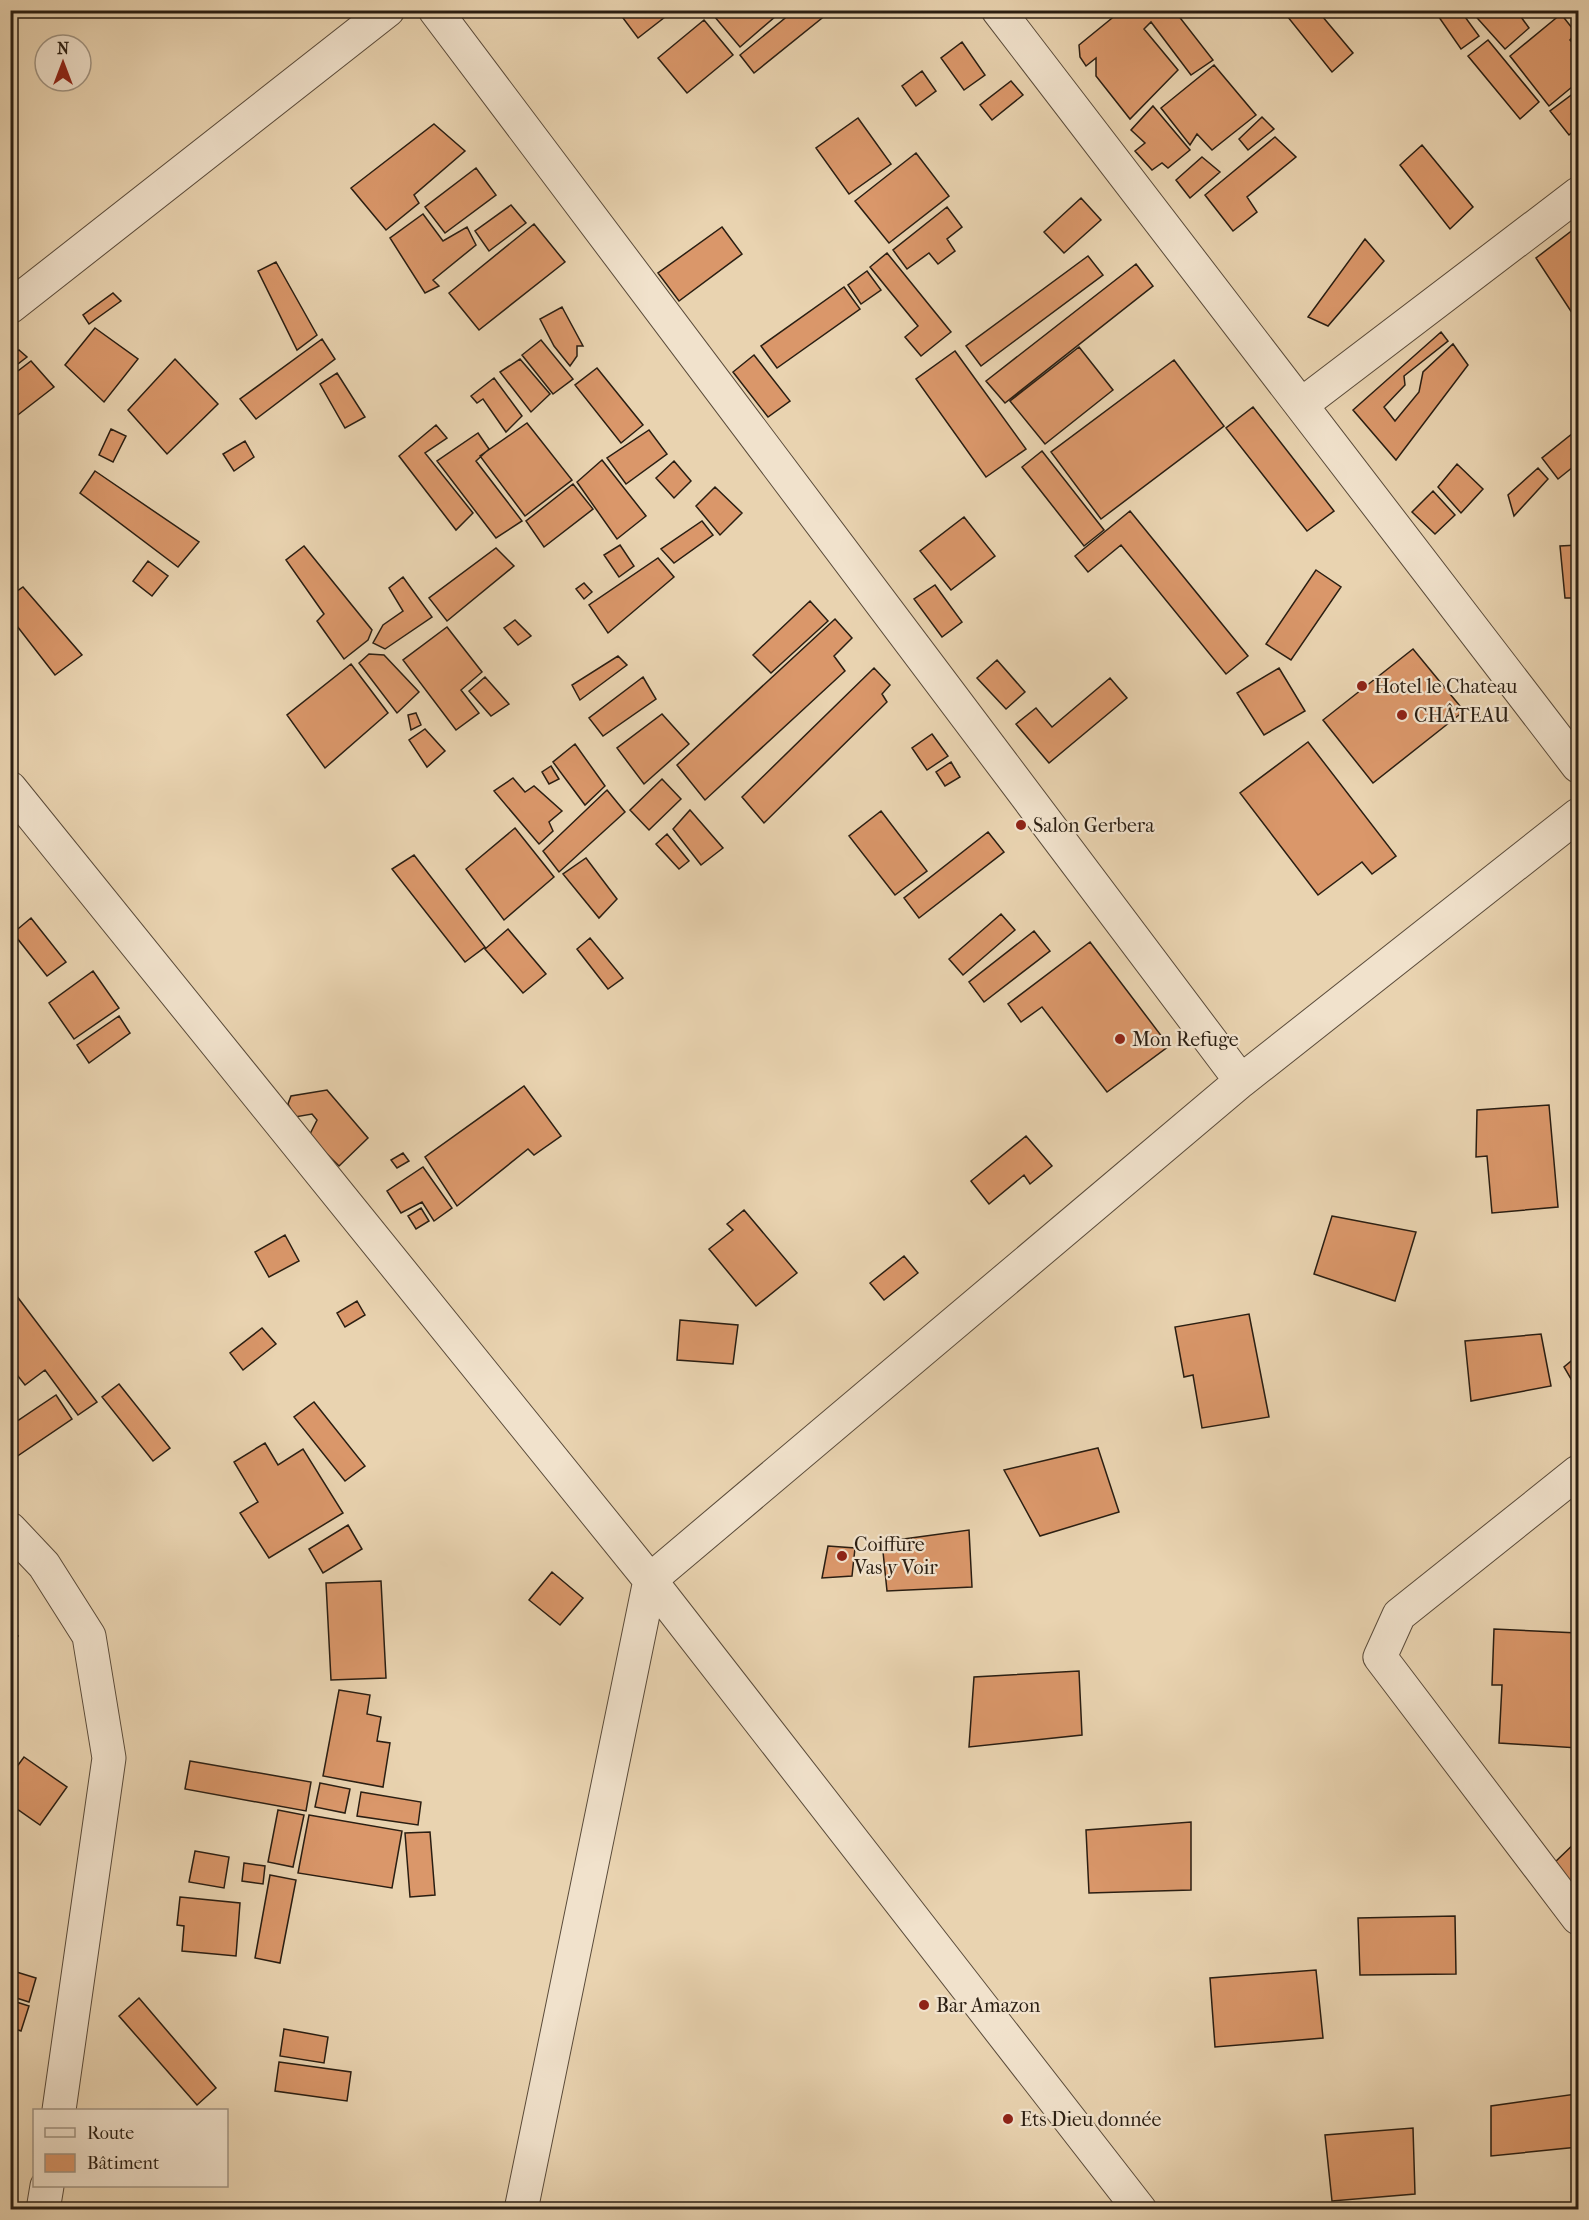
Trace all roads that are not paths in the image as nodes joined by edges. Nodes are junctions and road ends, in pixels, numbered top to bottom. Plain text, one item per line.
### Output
1 (388, 10) edge
2 (435, 10) edge
3 (1001, 12) edge
4 (1578, 194) edge
5 (10, 306) edge
6 (1301, 405) junction
7 (1578, 766) edge
8 (10, 788) edge
9 (1578, 815) edge
10 (1241, 1081) junction
11 (1578, 1472) edge
12 (10, 1529) edge
13 (650, 1580) junction
14 (1578, 1918) edge
15 (59, 2109) edge
16 (47, 2187) edge
17 (43, 2210) edge
18 (521, 2210) edge
19 (1140, 2210) edge

1 - 5 street
2 - 10 street
3 - 6 street
4 - 6 street
6 - 7 street
8 - 13 street
9 - 10 street
10 - 13 street
11 - 14 street
12 - 15 street
13 - 18 street
13 - 19 street
16 - 17 street

